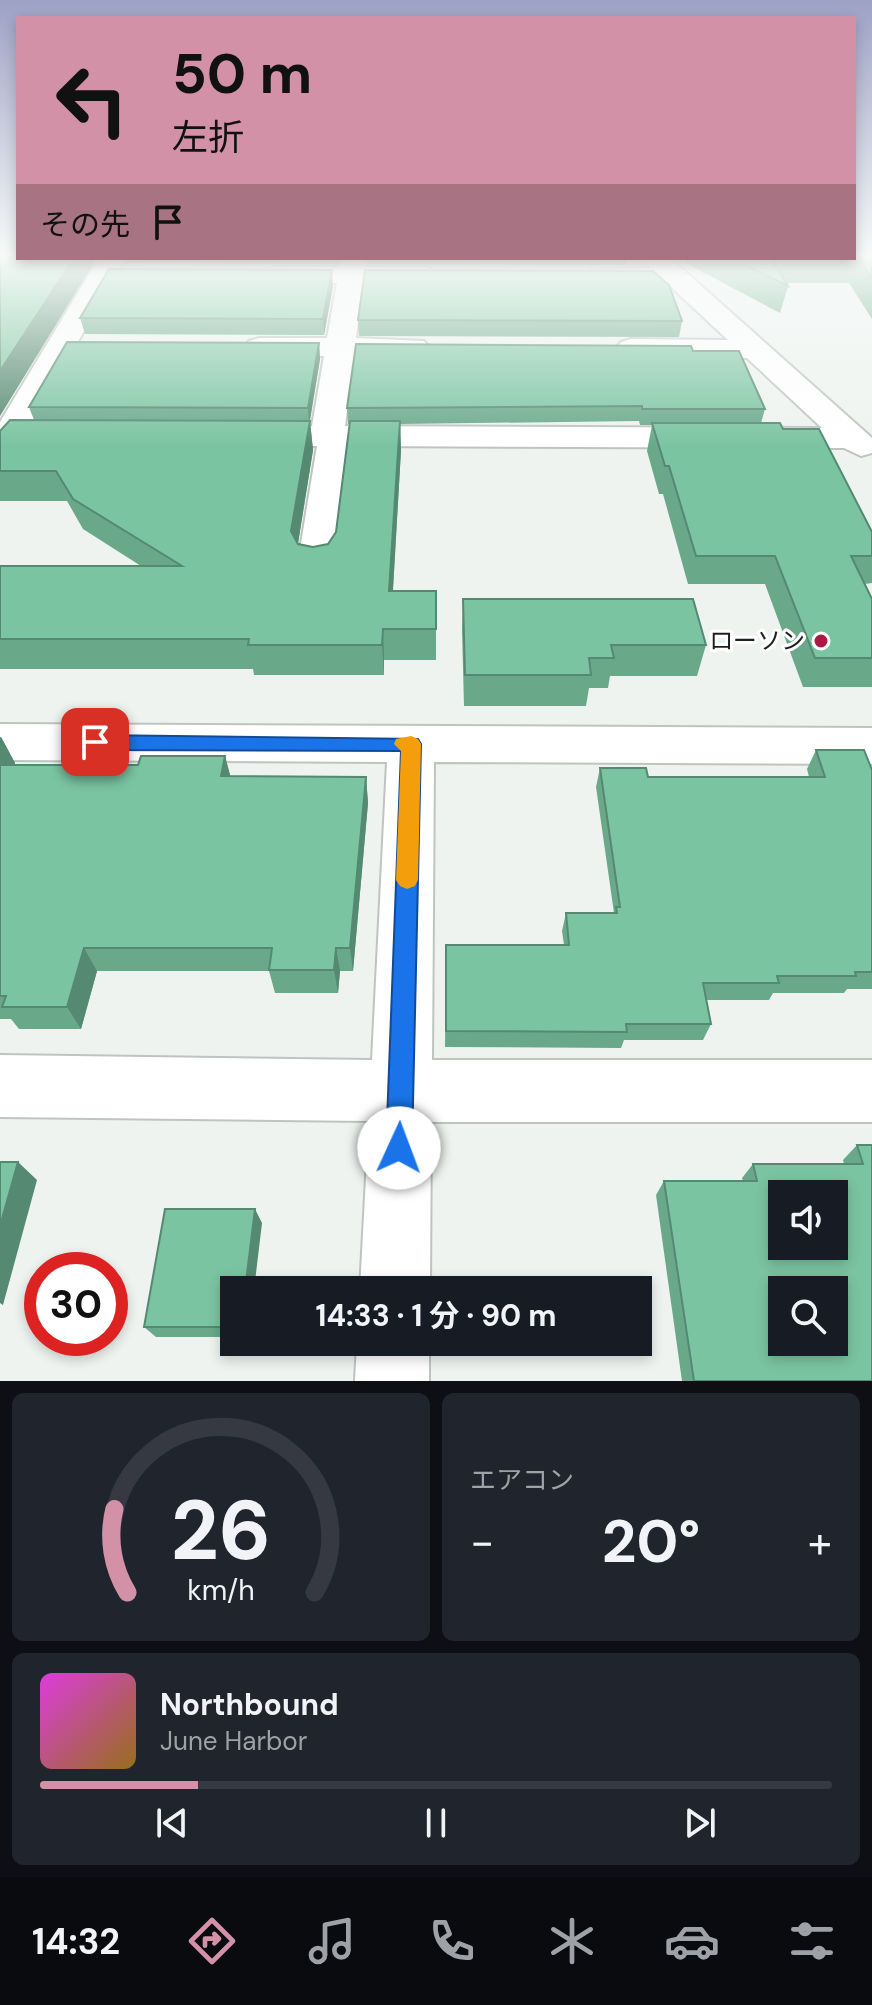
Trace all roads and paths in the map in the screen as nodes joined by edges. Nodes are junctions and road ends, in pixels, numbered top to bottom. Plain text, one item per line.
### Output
1 (81, 318) edge
2 (345, 318) edge
3 (721, 318) edge
4 (61, 346) junction
5 (92, 347) edge
6 (231, 347) edge
7 (340, 347) junction
8 (436, 348) edge
9 (611, 348) edge
10 (754, 349) junction
11 (216, 436) edge
12 (331, 436) junction
13 (16, 441) edge
14 (862, 447) edge
15 (317, 562) edge
16 (0, 742) edge
17 (411, 744) junction
18 (872, 746) edge
19 (0, 1086) edge
20 (400, 1091) junction
21 (872, 1091) edge
22 (395, 1276) edge
23 (393, 1356) edge
24 (392, 1381) edge

1 - 4 street
2 - 7 street
3 - 10 street
4 - 5 street
4 - 13 street
6 - 7 street
7 - 8 street
7 - 12 street
9 - 10 street
10 - 14 street
11 - 12 street
12 - 14 street
12 - 15 street
16 - 17 street
17 - 18 street
17 - 20 street
19 - 20 street
20 - 21 street
20 - 22 street
23 - 24 street

